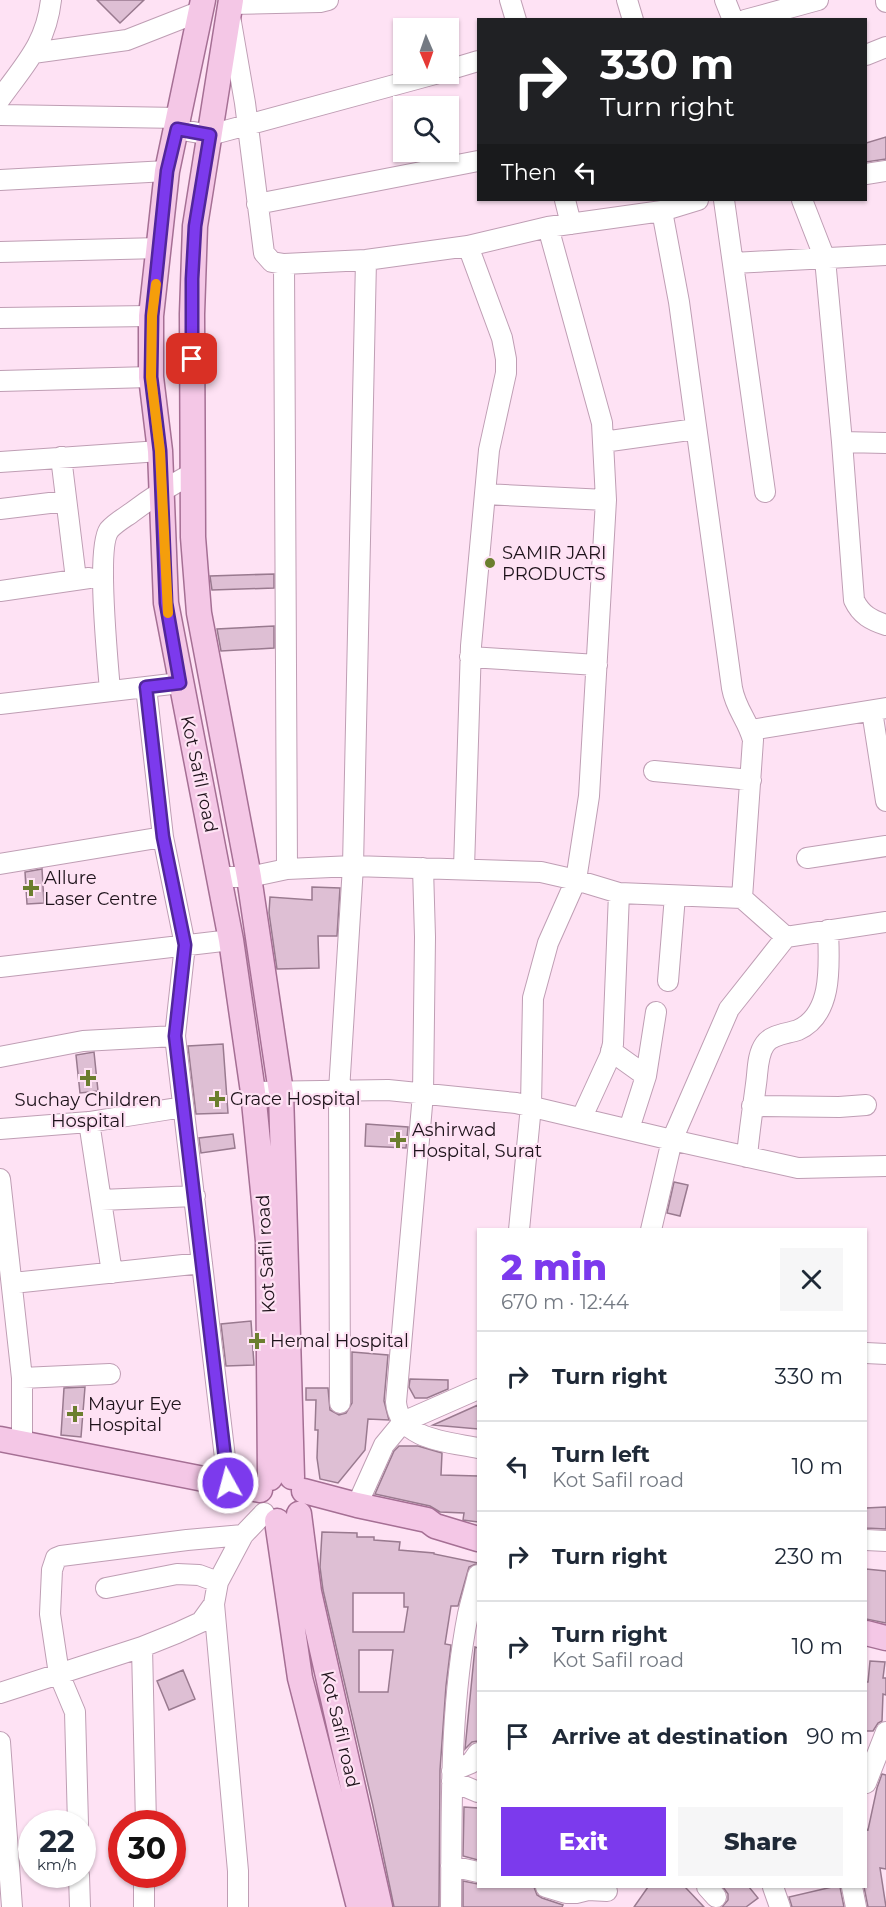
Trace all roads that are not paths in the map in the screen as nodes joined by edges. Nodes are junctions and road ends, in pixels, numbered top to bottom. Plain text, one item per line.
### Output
1 (51, 0) edge
2 (328, 0) edge
3 (510, 0) edge
4 (627, 0) edge
5 (725, 0) edge
6 (818, 0) edge
7 (230, 5) edge
8 (202, 6) edge
9 (515, 18) edge
10 (632, 18) edge
11 (732, 18) edge
12 (752, 18) edge
13 (886, 47) edge
14 (33, 53) junction
15 (867, 55) edge
16 (477, 62) edge
17 (459, 67) edge
18 (398, 84) edge
19 (0, 99) edge
20 (0, 115) edge
21 (178, 123) junction
22 (248, 125) junction
23 (210, 135) junction
24 (477, 161) edge
25 (167, 171) junction
26 (886, 171) edge
27 (867, 174) edge
28 (0, 180) edge
29 (565, 201) edge
30 (695, 201) edge
31 (724, 201) edge
32 (802, 201) edge
33 (257, 204) junction
34 (662, 211) junction
35 (571, 224) junction
36 (548, 227) junction
37 (468, 246) junction
38 (160, 248) junction
39 (0, 252) edge
40 (886, 255) edge
41 (366, 260) junction
42 (825, 260) junction
43 (733, 263) junction
44 (284, 264) junction
45 (152, 316) junction
46 (0, 318) edge
47 (151, 377) junction
48 (0, 381) edge
49 (696, 429) junction
50 (603, 442) junction
51 (842, 442) junction
52 (886, 443) edge
53 (160, 451) junction
54 (61, 457) junction
55 (0, 462) edge
56 (193, 473) junction
57 (162, 490) junction
58 (765, 492) dead end
59 (485, 494) junction
60 (606, 500) junction
61 (66, 501) junction
62 (0, 509) edge
63 (104, 577) junction
64 (76, 579) junction
65 (0, 591) edge
66 (886, 625) edge
67 (470, 657) junction
68 (597, 665) junction
69 (180, 683) junction
70 (146, 687) junction
71 (110, 691) junction
72 (0, 704) edge
73 (879, 710) edge
74 (751, 730) junction
75 (654, 771) dead end
76 (751, 780) junction
77 (886, 801) edge
78 (163, 837) junction
79 (886, 846) edge
80 (807, 858) dead end
81 (0, 864) edge
82 (354, 866) junction
83 (423, 868) junction
84 (464, 868) junction
85 (287, 869) junction
86 (220, 877) junction
87 (249, 877) junction
88 (576, 880) junction
89 (619, 893) junction
90 (675, 896) junction
91 (742, 898) junction
92 (886, 922) edge
93 (828, 930) junction
94 (786, 937) junction
95 (231, 940) junction
96 (185, 945) junction
97 (0, 967) edge
98 (668, 981) dead end
99 (656, 1012) dead end
100 (175, 1036) junction
101 (611, 1051) junction
102 (0, 1056) edge
103 (646, 1076) junction
104 (339, 1091) junction
105 (253, 1092) junction
106 (281, 1092) junction
107 (423, 1094) junction
108 (866, 1105) dead end
109 (752, 1106) junction
110 (183, 1107) junction
111 (531, 1107) junction
112 (582, 1117) junction
113 (89, 1122) junction
114 (0, 1129) edge
115 (629, 1130) junction
116 (672, 1140) junction
117 (747, 1157) junction
118 (886, 1166) edge
119 (0, 1179) edge
120 (195, 1196) junction
121 (101, 1200) junction
122 (519, 1228) edge
123 (651, 1228) edge
124 (3, 1234) edge
125 (202, 1263) junction
126 (111, 1273) junction
127 (12, 1283) junction
128 (867, 1353) edge
129 (886, 1354) edge
130 (110, 1374) dead end
131 (22, 1378) junction
132 (477, 1389) edge
133 (340, 1403) dead end
134 (403, 1422) junction
135 (11, 1441) edge
136 (477, 1448) edge
137 (228, 1483) junction
138 (284, 1499) junction
139 (357, 1505) junction
140 (435, 1526) junction
141 (243, 1535) junction
142 (477, 1539) edge
143 (867, 1540) edge
144 (886, 1541) edge
145 (477, 1579) edge
146 (218, 1582) junction
147 (106, 1588) dead end
148 (214, 1604) junction
149 (867, 1634) edge
150 (886, 1638) edge
151 (142, 1647) junction
152 (58, 1674) junction
153 (0, 1693) edge
154 (886, 1732) edge
155 (0, 1743) edge
156 (477, 1754) edge
157 (452, 1776) junction
158 (867, 1781) edge
159 (477, 1791) edge
160 (78, 1810) edge
161 (146, 1810) edge
162 (451, 1866) junction
163 (477, 1872) edge
164 (79, 1888) edge
165 (144, 1888) edge
166 (549, 1888) edge
167 (852, 1888) edge
168 (607, 1895) edge
169 (12, 1907) edge
170 (80, 1907) edge
171 (144, 1907) edge
172 (238, 1907) edge
173 (359, 1907) edge
174 (380, 1907) edge
175 (451, 1907) edge
176 (856, 1907) edge

1 - 14 street
2 - 7 street
3 - 9 street
4 - 10 street
5 - 11 street
6 - 12 street
7 - 22 street
7 - 23 main road, Kot Safil road
8 - 14 street
8 - 21 main road, Kot Safil road
13 - 15 street
14 - 19 street
16 - 17 street
18 - 22 street
20 - 21 street
21 - 23 street
21 - 25 main road, Kot Safil road
22 - 23 street
22 - 33 street
23 - 56 main road, Kot Safil road
24 - 33 street
25 - 28 street
25 - 38 main road, Kot Safil road
26 - 27 street
29 - 35 street
30 - 34 street
31 - 43 street
32 - 42 street
33 - 44 street
34 - 35 street
34 - 49 street
35 - 36 street
36 - 37 street
36 - 50 street
37 - 41 street
37 - 59 street
38 - 39 street
38 - 45 main road, Kot Safil road
40 - 42 street
41 - 44 street
41 - 82 street
42 - 43 street
42 - 51 street
43 - 58 street
44 - 85 street
45 - 46 street
45 - 47 main road, Kot Safil road
47 - 48 street
47 - 53 main road, Kot Safil road
49 - 50 street
49 - 74 street
50 - 60 street
51 - 52 street
51 - 66 street
53 - 54 street
53 - 57 main road, Kot Safil road
54 - 55 street
54 - 61 street
56 - 57 street
56 - 87 main road, Kot Safil road
57 - 63 street
57 - 69 main road, Kot Safil road
59 - 60 street
59 - 67 street
60 - 68 street
61 - 62 street
61 - 64 street
63 - 64 street
63 - 71 street
64 - 65 street
67 - 68 street
67 - 84 street
68 - 88 street
69 - 70 street
69 - 86 main road, Kot Safil road
70 - 71 street
70 - 78 street
71 - 72 street
73 - 74 street
73 - 77 street
74 - 76 street
75 - 76 street
76 - 91 street
78 - 81 street
78 - 96 street
79 - 80 street
82 - 83 street
82 - 85 street
82 - 104 street
83 - 84 street
83 - 107 street
84 - 88 street
85 - 87 street
86 - 87 street
86 - 95 main road, Kot Safil road
87 - 106 main road, Kot Safil road
88 - 89 street
88 - 111 street
89 - 90 street
89 - 101 street
90 - 91 street
90 - 98 street
91 - 94 street
92 - 93 street
93 - 94 street
93 - 109 street
94 - 116 street
95 - 96 street
95 - 105 main road, Kot Safil road
96 - 97 street
96 - 100 street
99 - 103 street
100 - 102 street
100 - 110 street
101 - 103 street
101 - 112 street
103 - 115 street
104 - 106 street
104 - 107 street
104 - 133 street
105 - 106 street
105 - 138 main road, Kot Safil road
106 - 138 main road, Kot Safil road
107 - 111 street
107 - 134 street
108 - 109 street
109 - 117 street
110 - 113 street
110 - 120 street
111 - 112 street
111 - 122 street
112 - 115 street
113 - 114 street
113 - 121 street
115 - 116 street
116 - 117 street
116 - 123 street
117 - 118 street
119 - 124 street
120 - 121 street
120 - 125 street
121 - 126 street
124 - 127 street
125 - 126 street
125 - 137 street
126 - 127 street
127 - 131 street
128 - 129 street
130 - 131 street
131 - 135 street
132 - 134 street
134 - 136 street
134 - 139 street
135 - 137 main road
137 - 138 main road
138 - 139 main road
138 - 140 main road
138 - 141 street
138 - 173 main road, Kot Safil road
138 - 174 main road, Kot Safil road
139 - 140 main road
140 - 142 main road
141 - 146 street
141 - 152 street
143 - 144 street
145 - 157 street
146 - 147 street
146 - 148 street
148 - 151 street
148 - 172 street
149 - 150 main road
151 - 152 street
151 - 161 street
152 - 153 street
152 - 160 street
154 - 158 street
155 - 169 street
156 - 157 street
157 - 159 street
157 - 162 street
162 - 163 street
162 - 175 street
164 - 170 street
165 - 171 street
166 - 168 street
167 - 176 street

